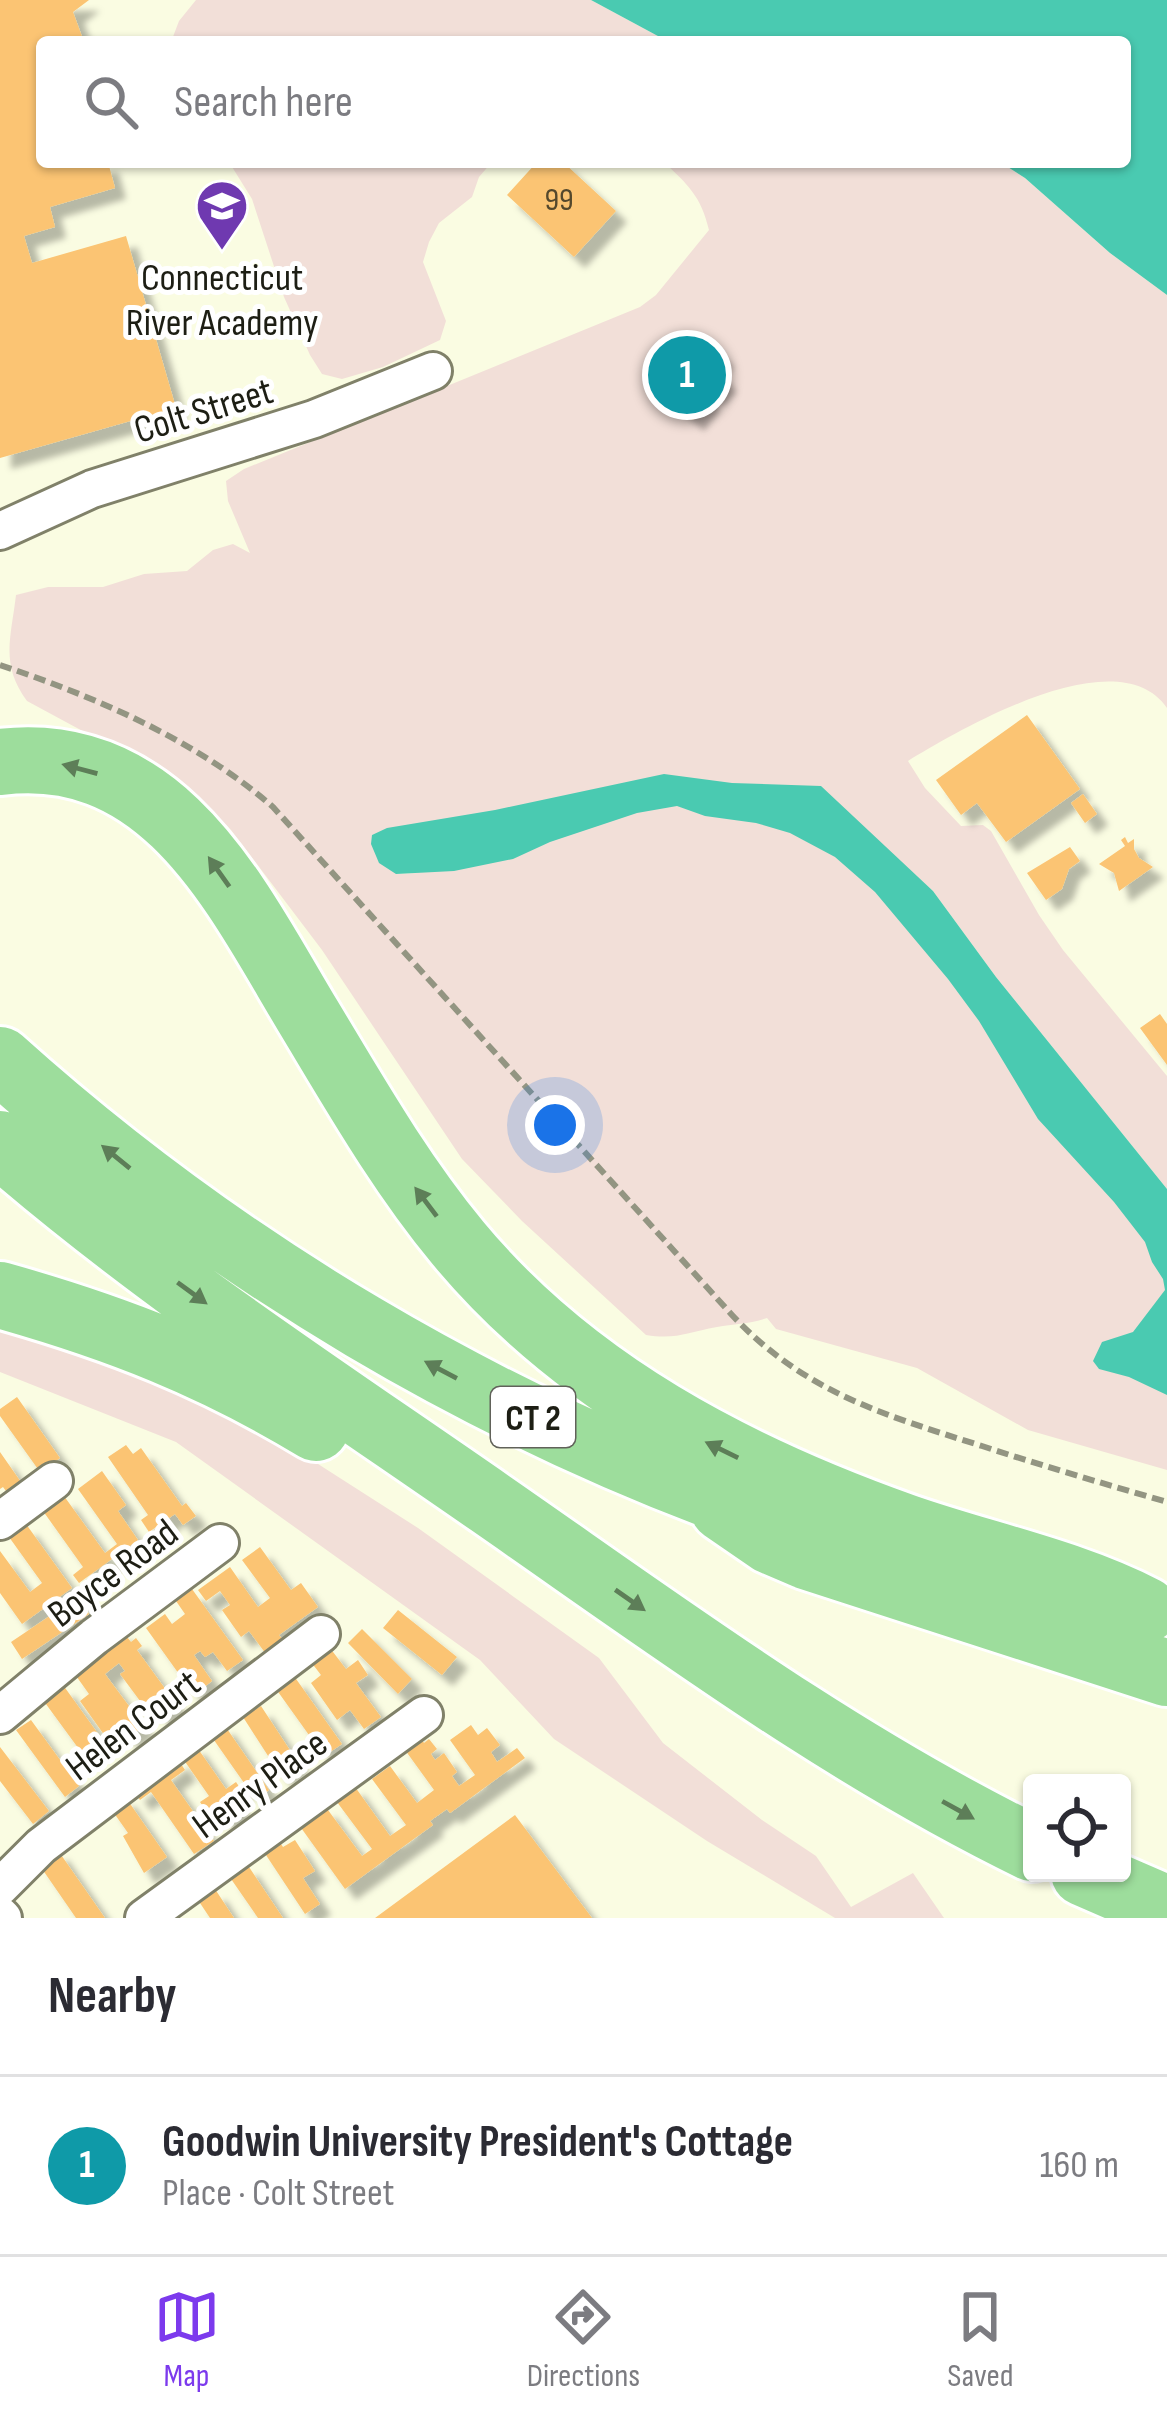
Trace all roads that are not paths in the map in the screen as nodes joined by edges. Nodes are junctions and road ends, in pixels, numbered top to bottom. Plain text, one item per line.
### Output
1 (433, 370) dead end
2 (0, 531) edge
3 (0, 762) edge
4 (0, 1060) edge
5 (0, 1144) edge
6 (0, 1295) edge
7 (54, 1481) dead end
8 (706, 1493) junction
9 (0, 1522) edge
10 (533, 1533) junction
11 (220, 1543) dead end
12 (1156, 1612) edge
13 (321, 1634) dead end
14 (1167, 1673) edge
15 (0, 1715) edge
16 (424, 1715) dead end
17 (1023, 1844) edge
18 (1105, 1882) edge
19 (0, 1887) edge
20 (1167, 1909) edge
21 (144, 1918) edge

1 - 2 street, Colt Street
12 -> 3 highway
8 -> 4 highway, CT 2
5 -> 10 highway, CT 2
6 - 10 highway
7 - 9 street
8 - 12 highway, CT 2
8 - 14 highway
10 -> 17 highway, CT 2
11 - 15 street, Boyce Road
13 - 19 street, Helen Court
16 - 21 street, Henry Place
18 - 20 highway

